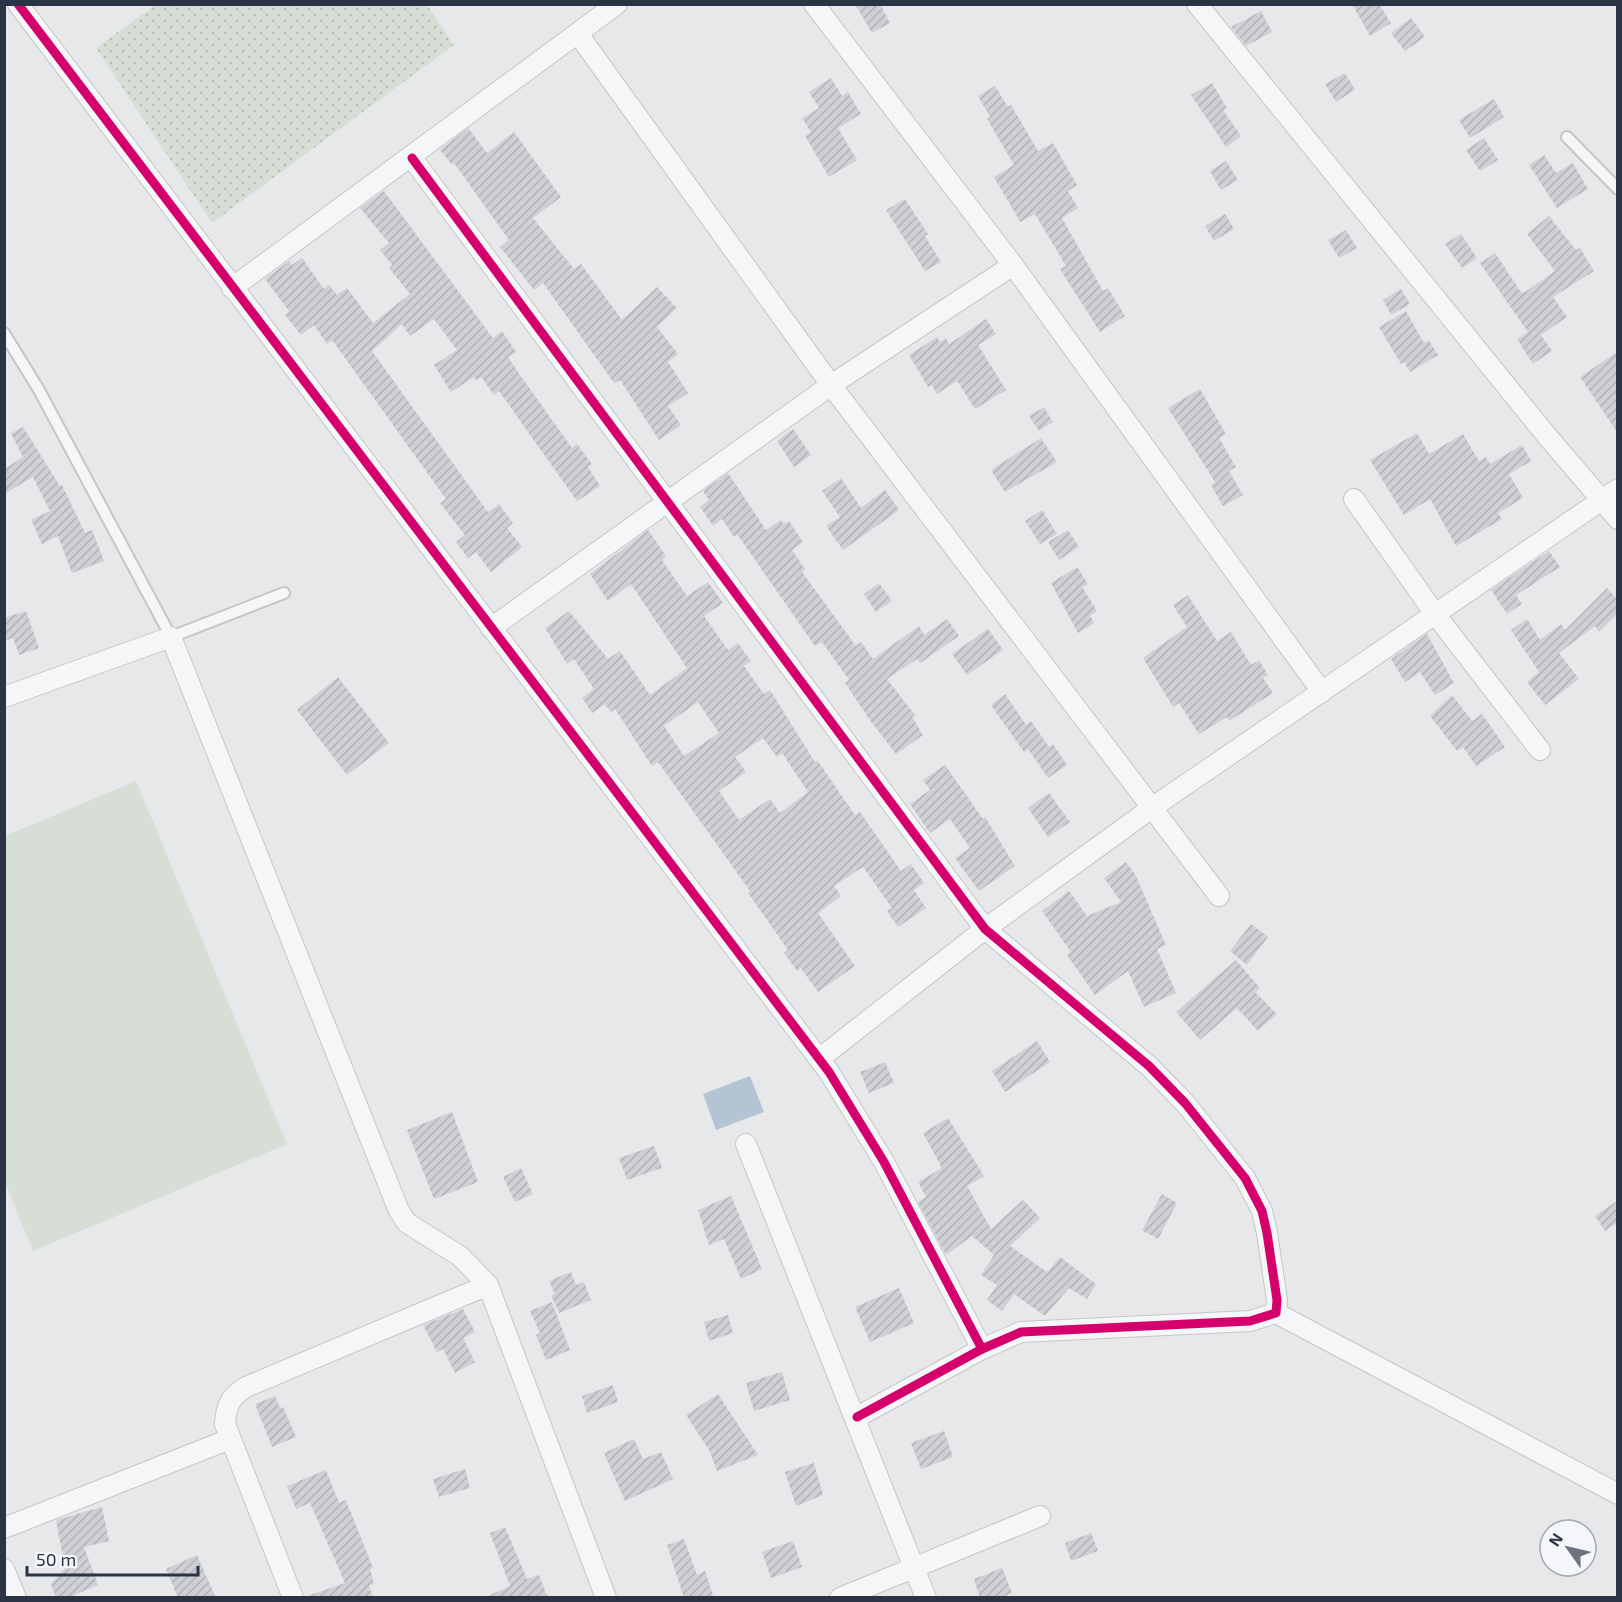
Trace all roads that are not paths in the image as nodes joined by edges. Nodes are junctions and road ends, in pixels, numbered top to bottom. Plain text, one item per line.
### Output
1 (18, 4) edge
2 (617, 4) edge
3 (814, 4) edge
4 (1197, 4) edge
5 (578, 34) junction
6 (1567, 137) dead end
7 (412, 158) junction
8 (1617, 189) edge
9 (1013, 265) junction
10 (232, 288) junction
11 (4, 333) edge
12 (831, 385) junction
13 (1610, 494) edge
14 (1354, 499) dead end
15 (667, 502) junction
16 (1617, 519) edge
17 (284, 593) dead end
18 (1435, 614) junction
19 (491, 628) junction
20 (171, 637) junction
21 (1322, 692) junction
22 (4, 697) edge
23 (1540, 750) dead end
24 (1153, 807) junction
25 (1219, 896) dead end
26 (985, 929) junction
27 (819, 1059) junction
28 (746, 1144) dead end
29 (488, 1285) junction
30 (1276, 1313) junction
31 (982, 1349) junction
32 (857, 1417) junction
33 (231, 1439) junction
34 (1617, 1494) edge
35 (1040, 1516) dead end
36 (4, 1528) edge
37 (914, 1567) junction
38 (4, 1569) edge
39 (16, 1598) edge
40 (292, 1598) edge
41 (606, 1598) edge
42 (840, 1598) edge
43 (926, 1598) edge

1 - 10 street
2 - 5 street
3 - 9 street
4 - 13 street
5 - 7 street
5 - 12 street
6 - 8 lane
7 - 10 street
7 - 15 street
9 - 12 street
9 - 21 street
10 - 19 street
11 - 20 lane
12 - 15 street
12 - 24 street
13 - 16 street
13 - 18 street
14 - 18 street
15 - 19 street
15 - 26 street
17 - 20 lane
18 - 21 street
18 - 23 street
19 - 27 street
20 - 22 street
20 - 29 street
21 - 24 street
24 - 25 street
24 - 26 street
26 - 27 street
26 - 30 street
27 - 31 street
28 - 32 street
29 - 33 street
29 - 41 street
30 - 31 street
30 - 34 street
31 - 32 street
32 - 37 street
33 - 36 street
33 - 40 street
35 - 37 street
37 - 42 street
37 - 43 street
38 - 39 street

